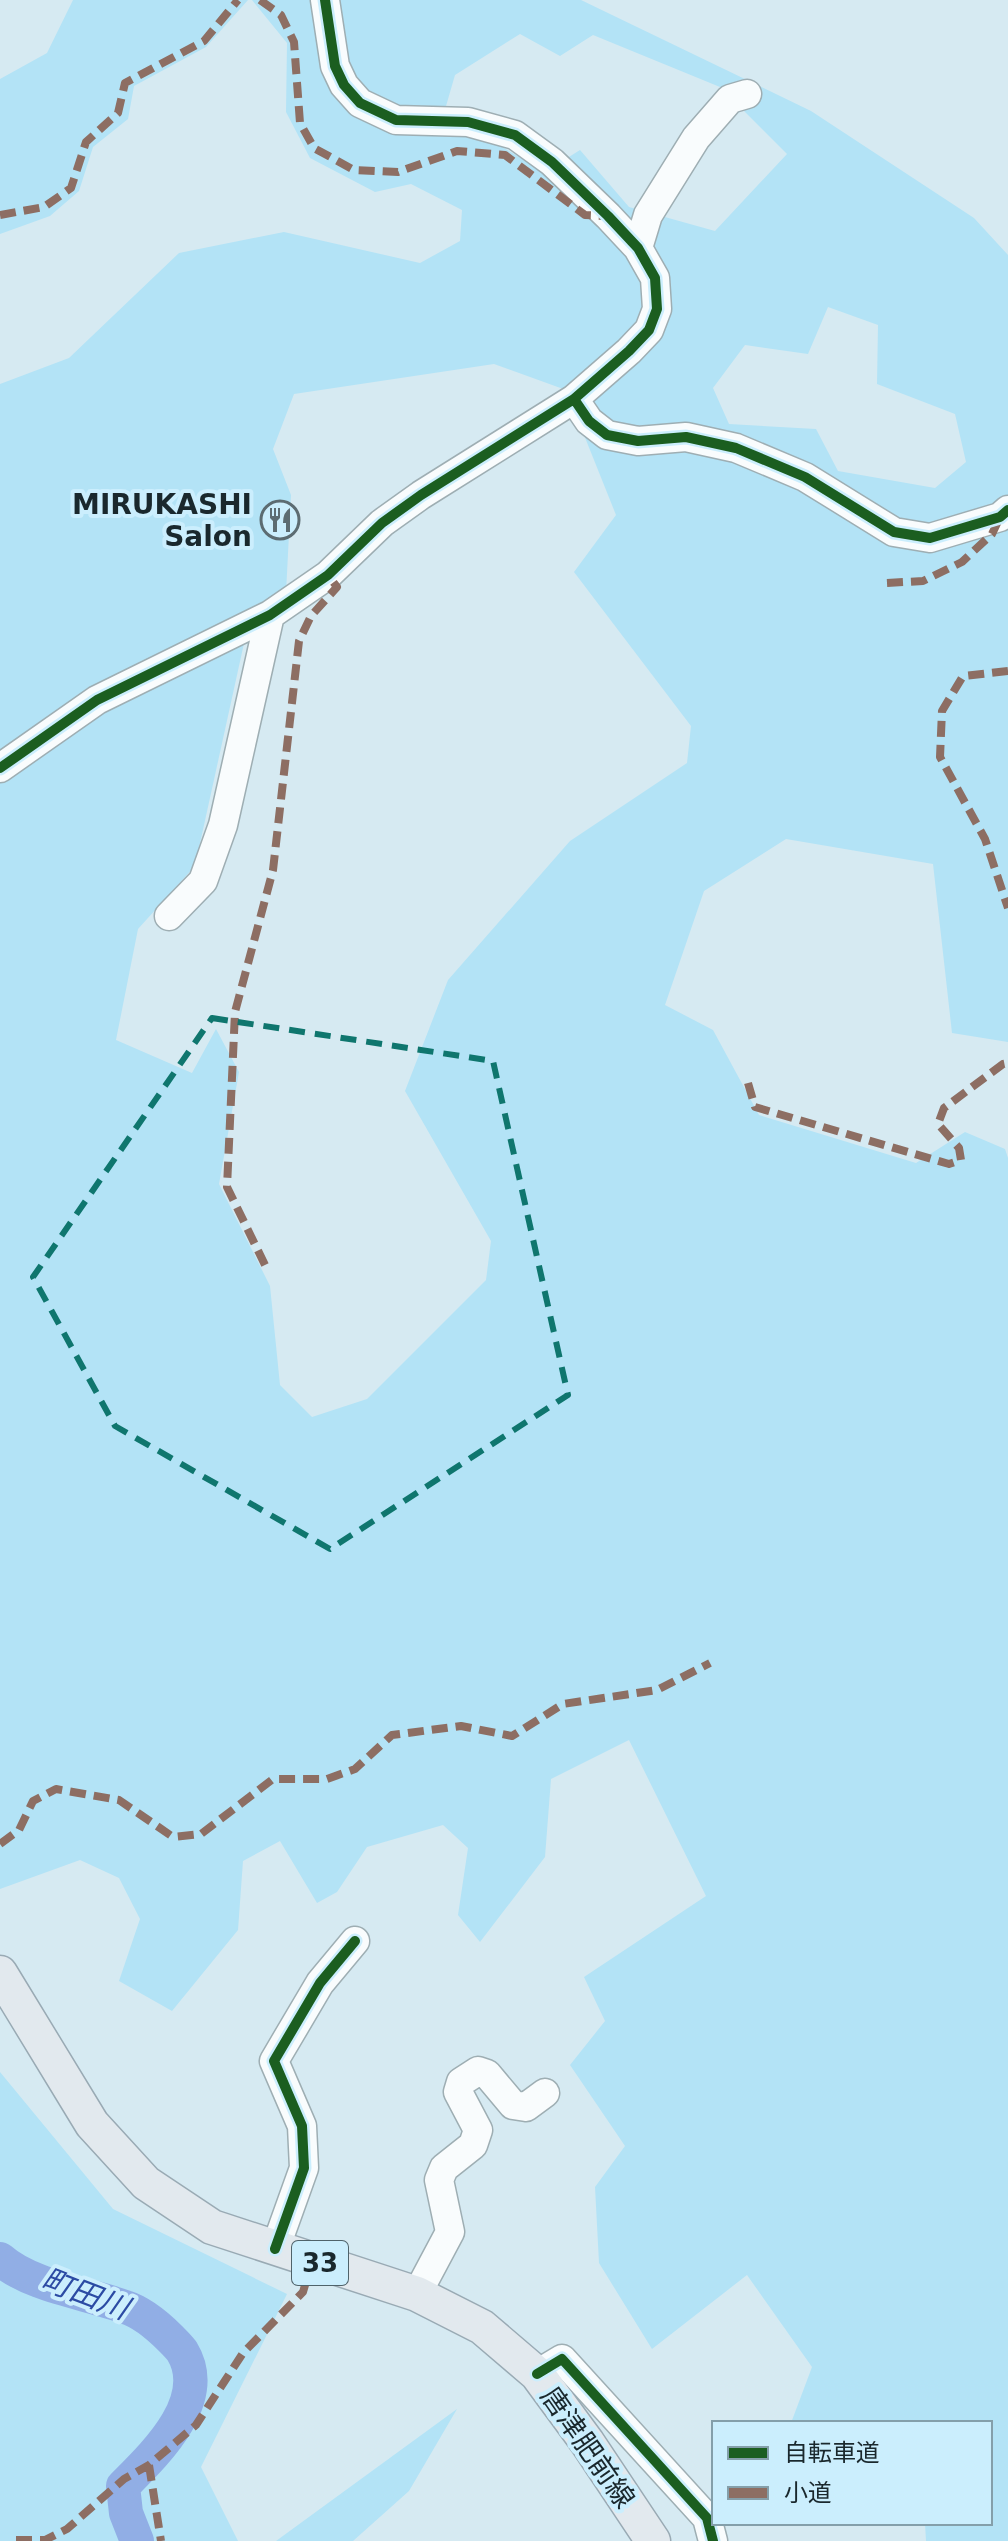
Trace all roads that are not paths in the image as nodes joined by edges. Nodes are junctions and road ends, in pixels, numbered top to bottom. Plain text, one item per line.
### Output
1 (325, 0) edge
2 (747, 94) dead end
3 (638, 248) junction
4 (574, 399) junction
5 (1008, 510) edge
6 (270, 615) junction
7 (0, 768) edge
8 (169, 916) dead end
9 (355, 1941) dead end
10 (0, 1973) edge
11 (545, 2093) dead end
12 (275, 2249) junction
13 (417, 2294) junction
14 (537, 2374) junction
15 (653, 2541) edge
16 (713, 2541) edge

1 - 3 street
2 - 3 street
3 - 4 street
4 - 5 street
4 - 6 street
6 - 7 street
6 - 8 street
9 - 12 street
10 - 12 main road, 唐津肥前線 / 33
11 - 13 street
12 - 13 main road, 唐津肥前線 / 33
13 - 14 main road, 唐津肥前線 / 33
14 - 15 main road, 唐津肥前線 / 33
14 - 16 street

